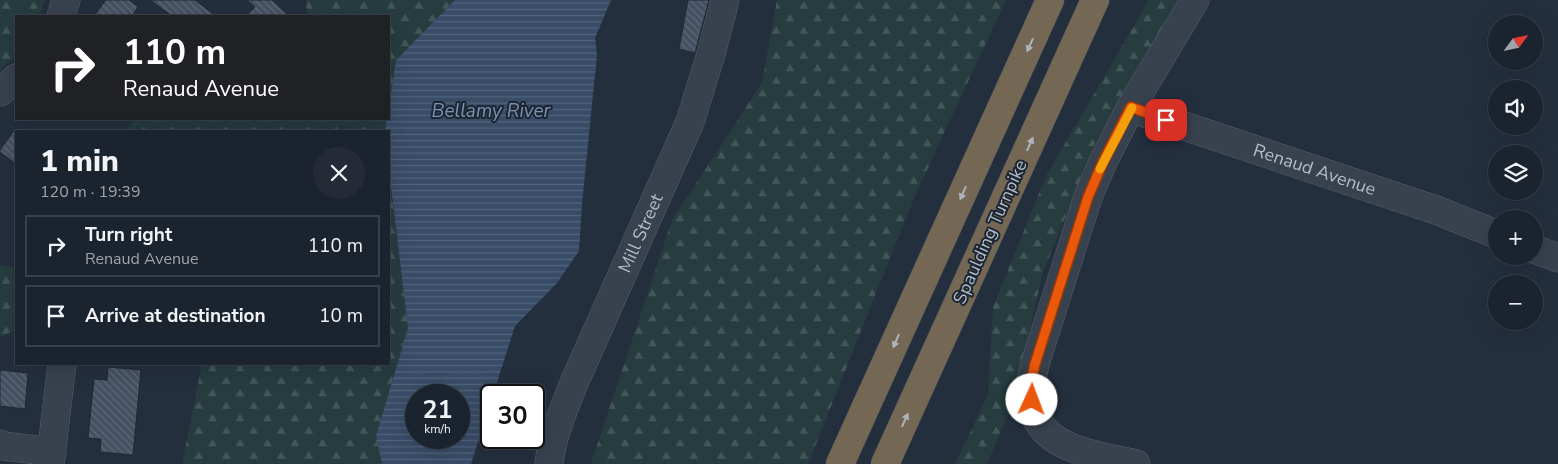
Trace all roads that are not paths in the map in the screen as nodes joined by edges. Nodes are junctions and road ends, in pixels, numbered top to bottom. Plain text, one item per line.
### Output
1 (66, 0) edge
2 (725, 0) edge
3 (1050, 0) edge
4 (1095, 0) edge
5 (1195, 0) edge
6 (61, 15) edge
7 (15, 79) edge
8 (0, 92) edge
9 (1131, 107) junction
10 (1488, 231) edge
11 (1543, 252) edge
12 (1558, 258) edge
13 (62, 365) edge
14 (0, 444) edge
15 (51, 458) edge
16 (549, 464) edge
17 (840, 464) edge
18 (885, 464) edge
19 (1136, 464) edge

1 - 6 street
2 - 16 street, Mill Street
3 -> 17 highway
18 -> 4 highway, Spaulding Turnpike
5 - 9 street
7 - 8 street
9 - 10 street, Renaud Avenue
9 - 19 street
11 - 12 street
13 - 15 street
14 - 15 street

